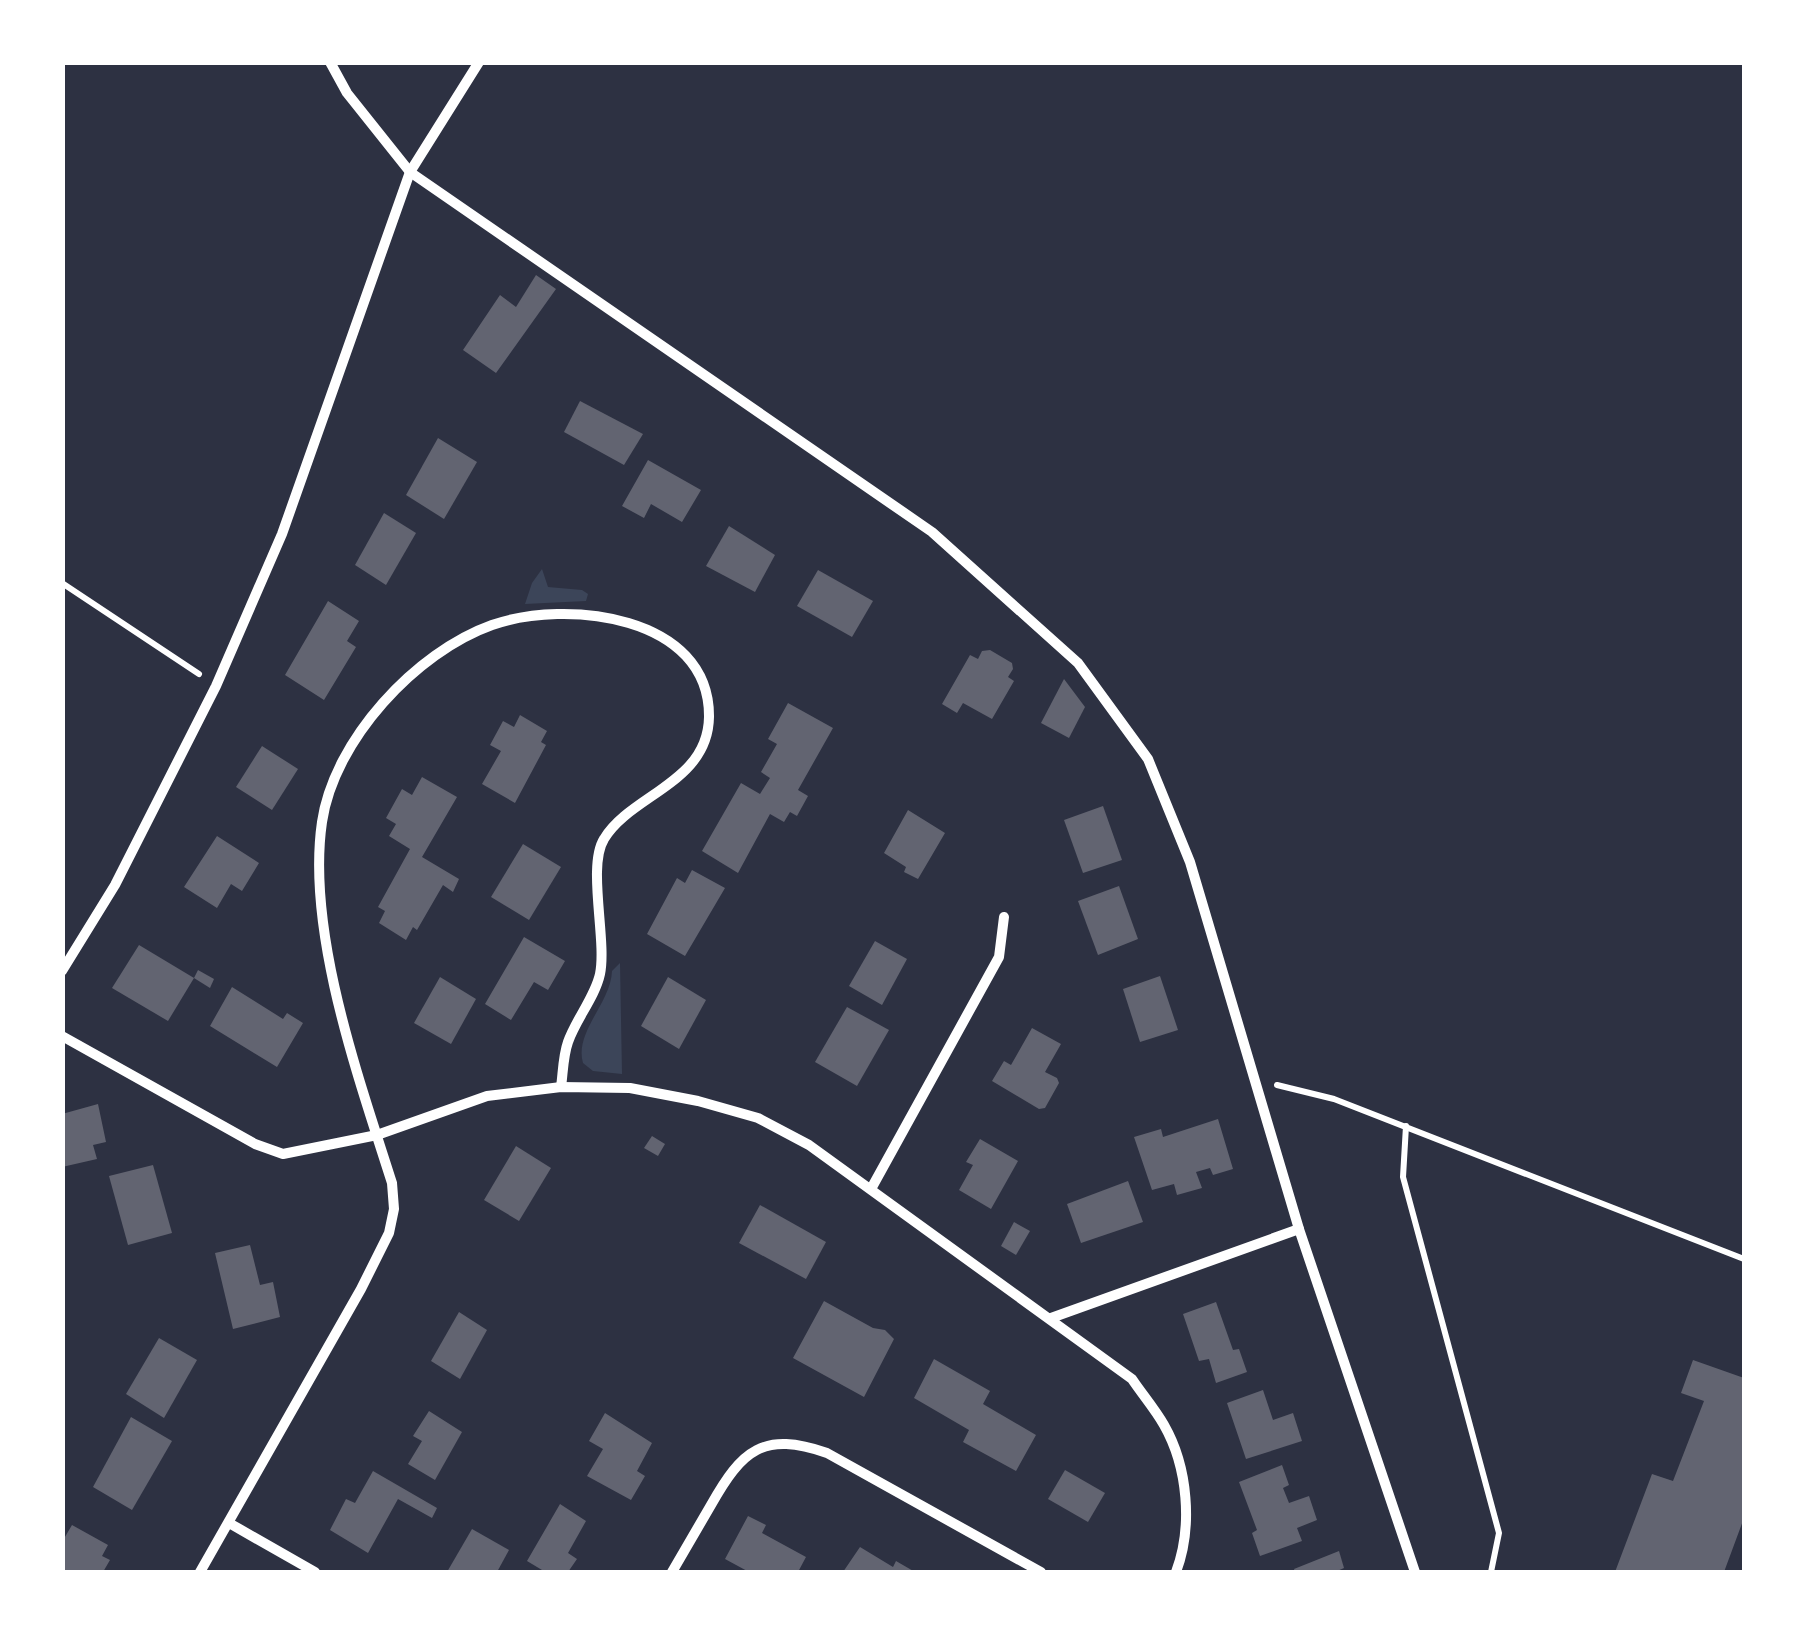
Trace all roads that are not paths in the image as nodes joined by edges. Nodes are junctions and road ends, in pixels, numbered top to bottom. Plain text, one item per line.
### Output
1 (330, 62) edge
2 (480, 62) edge
3 (410, 172) junction
4 (1004, 917) dead end
5 (62, 971) edge
6 (62, 1036) edge
7 (560, 1087) junction
8 (377, 1135) junction
9 (870, 1188) junction
10 (1299, 1229) junction
11 (1050, 1318) junction
12 (229, 1523) junction
13 (200, 1572) edge
14 (315, 1572) edge
15 (672, 1572) edge
16 (1041, 1572) edge
17 (1176, 1572) edge
18 (1416, 1572) edge

1 - 3 street
2 - 3 street
3 - 5 street
3 - 10 street
4 - 9 street
6 - 8 street
7 - 8 street
7 - 8 street
7 - 9 street
8 - 12 street
9 - 11 street
10 - 11 street
10 - 18 street
11 - 17 street
12 - 13 street
12 - 14 street
15 - 16 street

